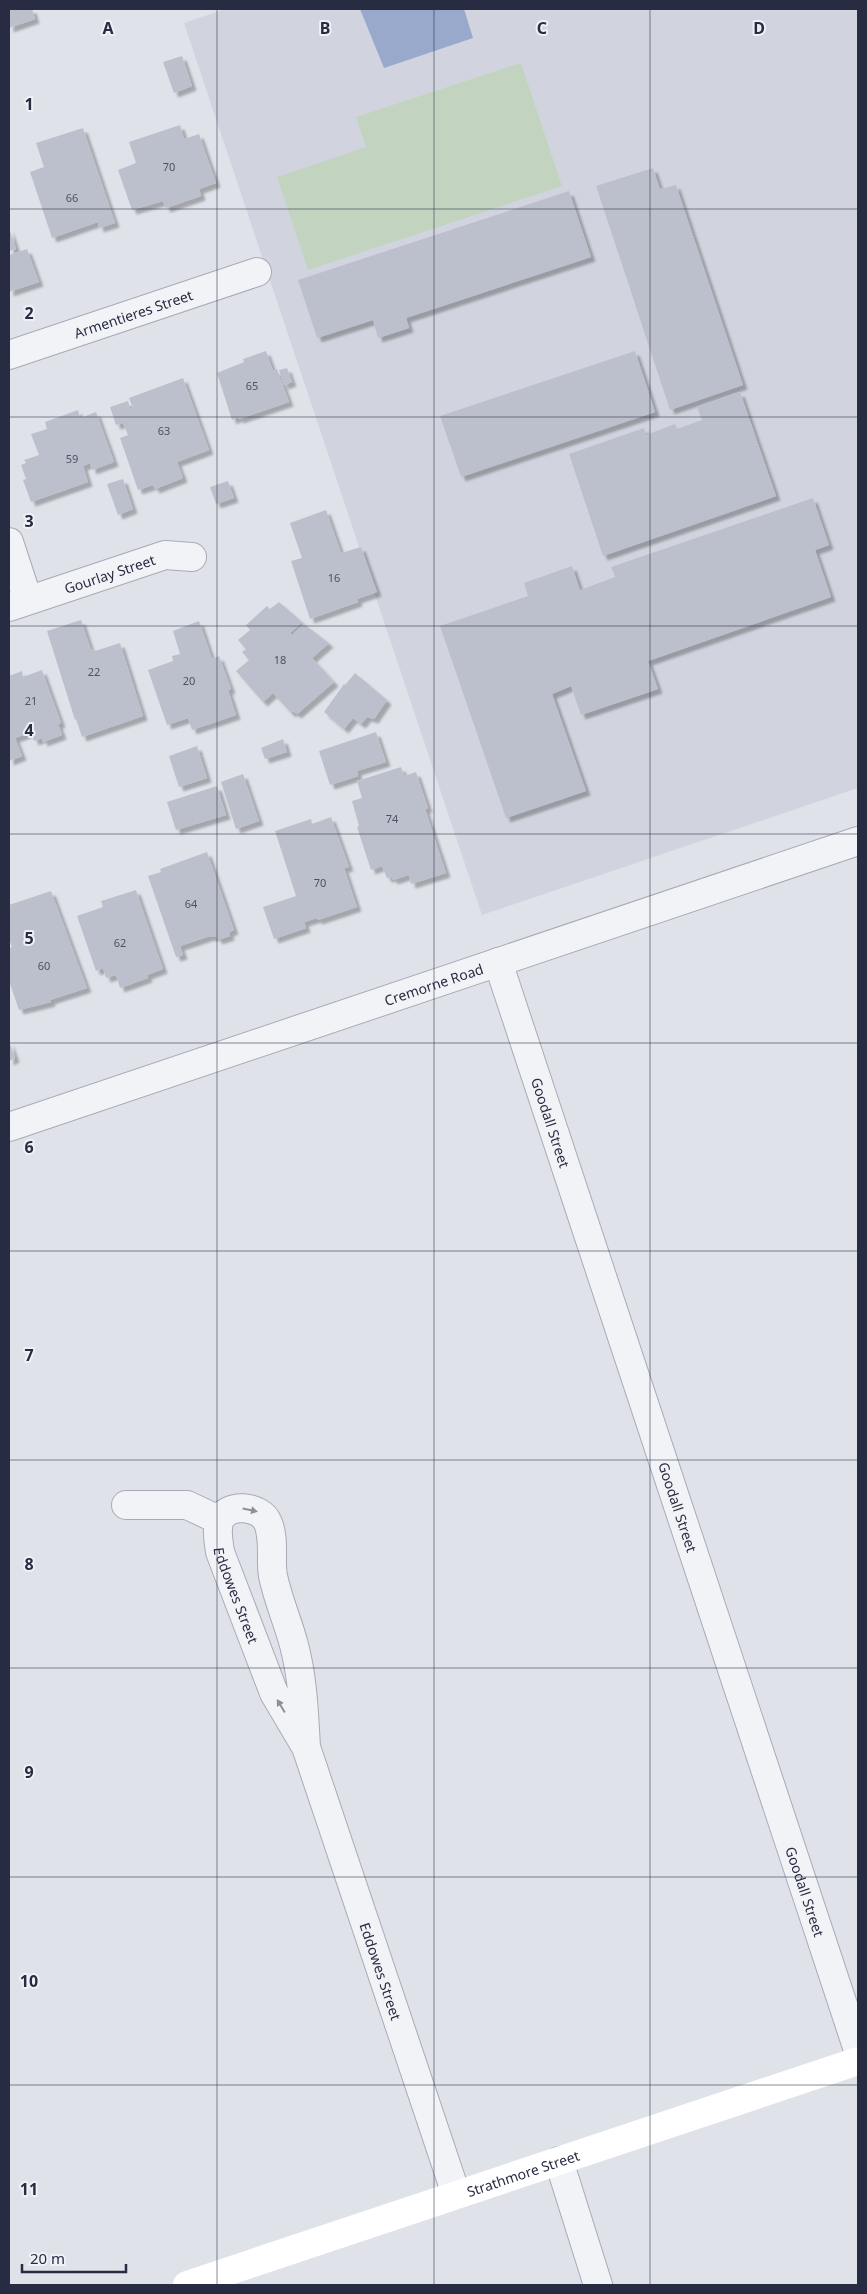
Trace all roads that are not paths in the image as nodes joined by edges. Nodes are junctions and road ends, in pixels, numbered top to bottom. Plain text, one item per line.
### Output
1 (257, 272) dead end
2 (9, 355) edge
3 (9, 542) edge
4 (192, 557) dead end
5 (18, 603) edge
6 (858, 841) edge
7 (498, 962) junction
8 (9, 1127) edge
9 (126, 1505) dead end
10 (219, 1520) junction
11 (306, 1747) junction
12 (858, 2050) edge
13 (858, 2061) edge
14 (559, 2161) junction
15 (456, 2194) junction
16 (187, 2285) edge
17 (598, 2285) edge

1 - 2 street, Armentieres Street
3 - 5 street, Gourlay Street
4 - 5 street, Gourlay Street
6 - 7 street, Cremorne Road
7 - 8 street, Cremorne Road
7 - 12 street, Goodall Street
9 - 10 street
11 -> 10 street, Eddowes Street
10 -> 11 street, Eddowes Street
11 - 15 street, Eddowes Street
13 - 14 street, Strathmore Street
14 - 15 street, Strathmore Street
14 - 17 street
15 - 16 street, Strathmore Street

